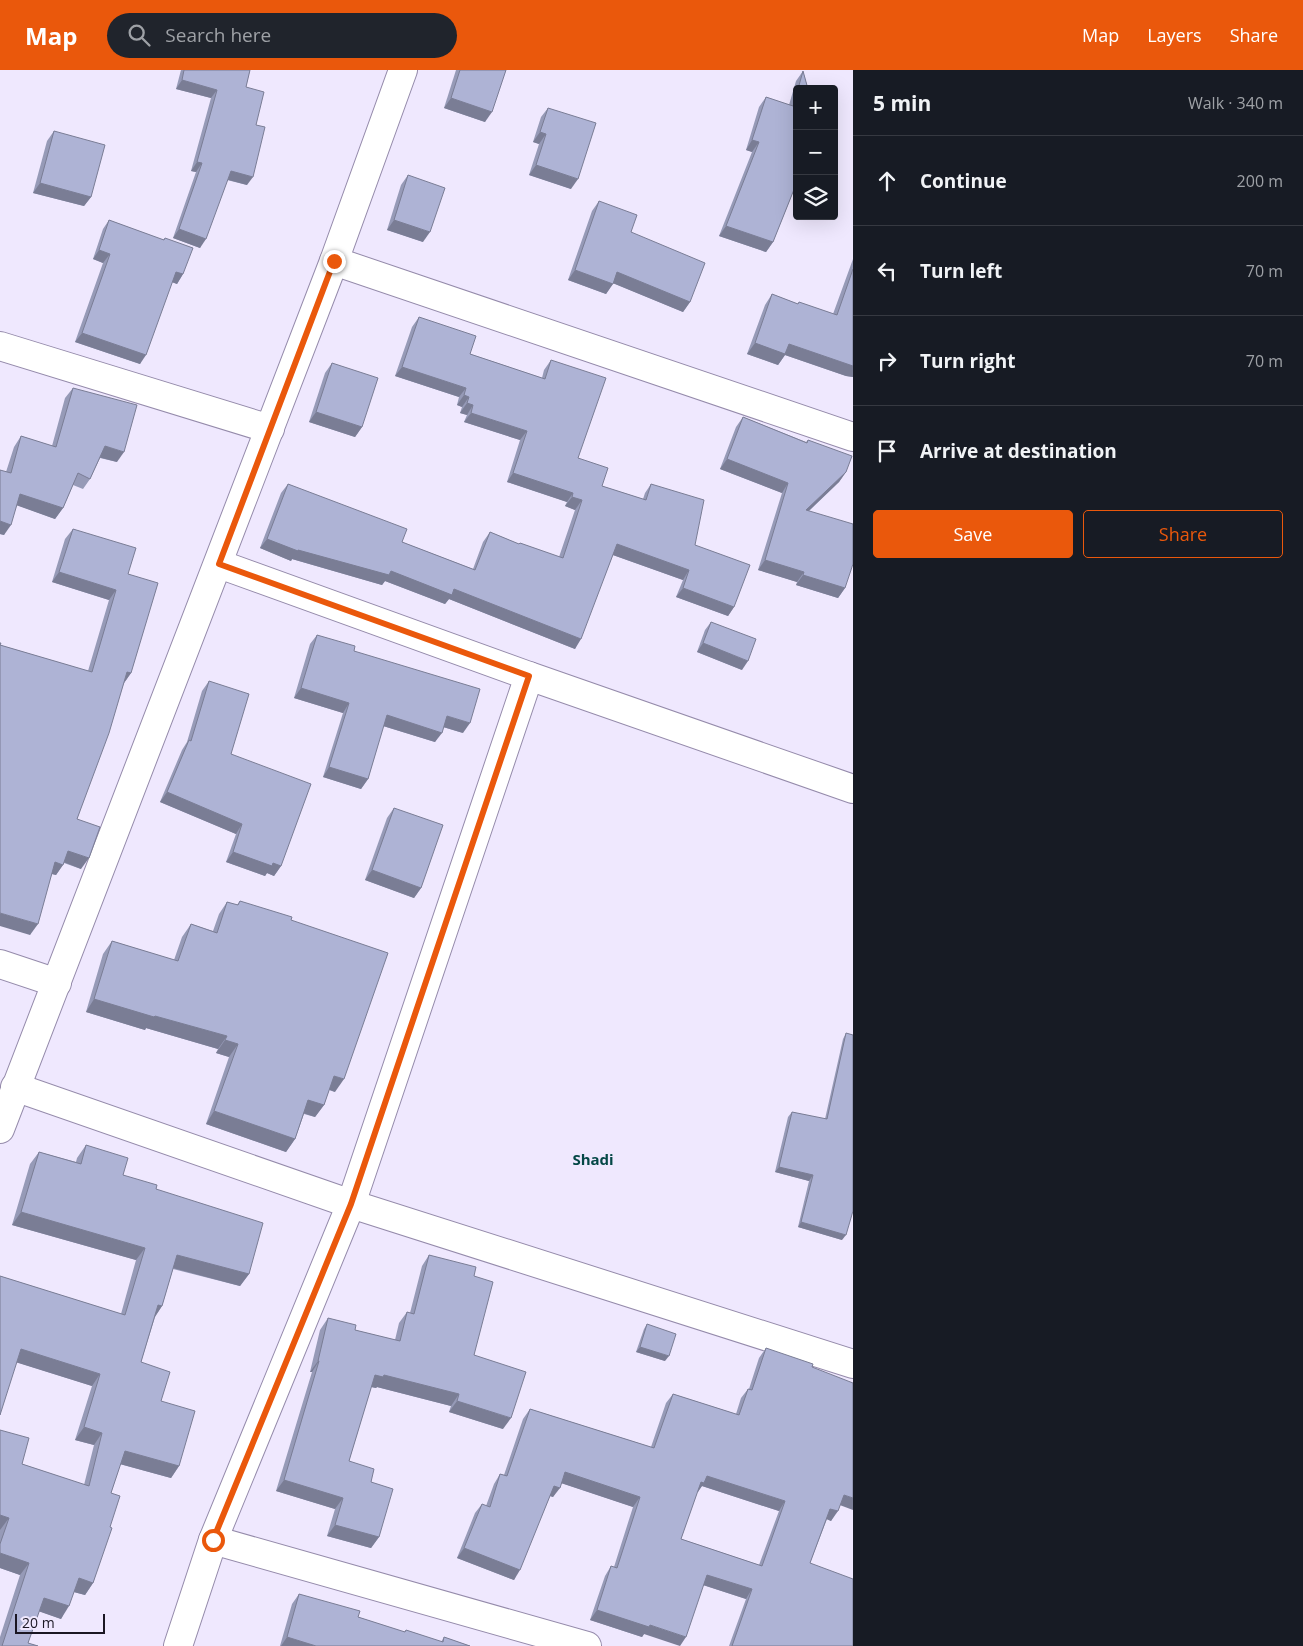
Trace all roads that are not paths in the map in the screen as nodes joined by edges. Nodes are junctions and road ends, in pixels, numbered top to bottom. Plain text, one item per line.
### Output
1 (403, 70) edge
2 (334, 261) junction
3 (0, 346) edge
4 (270, 429) junction
5 (853, 437) edge
6 (219, 564) junction
7 (529, 676) junction
8 (853, 790) edge
9 (0, 964) edge
10 (57, 983) junction
11 (15, 1087) junction
12 (0, 1129) edge
13 (351, 1204) junction
14 (853, 1364) edge
15 (213, 1540) junction
16 (178, 1646) edge
17 (587, 1646) edge

1 - 2 street
2 - 4 street
2 - 5 street
3 - 4 street
4 - 6 street
6 - 7 street
6 - 10 street
7 - 8 street
7 - 13 street
9 - 10 street
10 - 11 street
11 - 12 street
11 - 13 street
13 - 14 street
13 - 15 street
15 - 16 street
15 - 17 street

